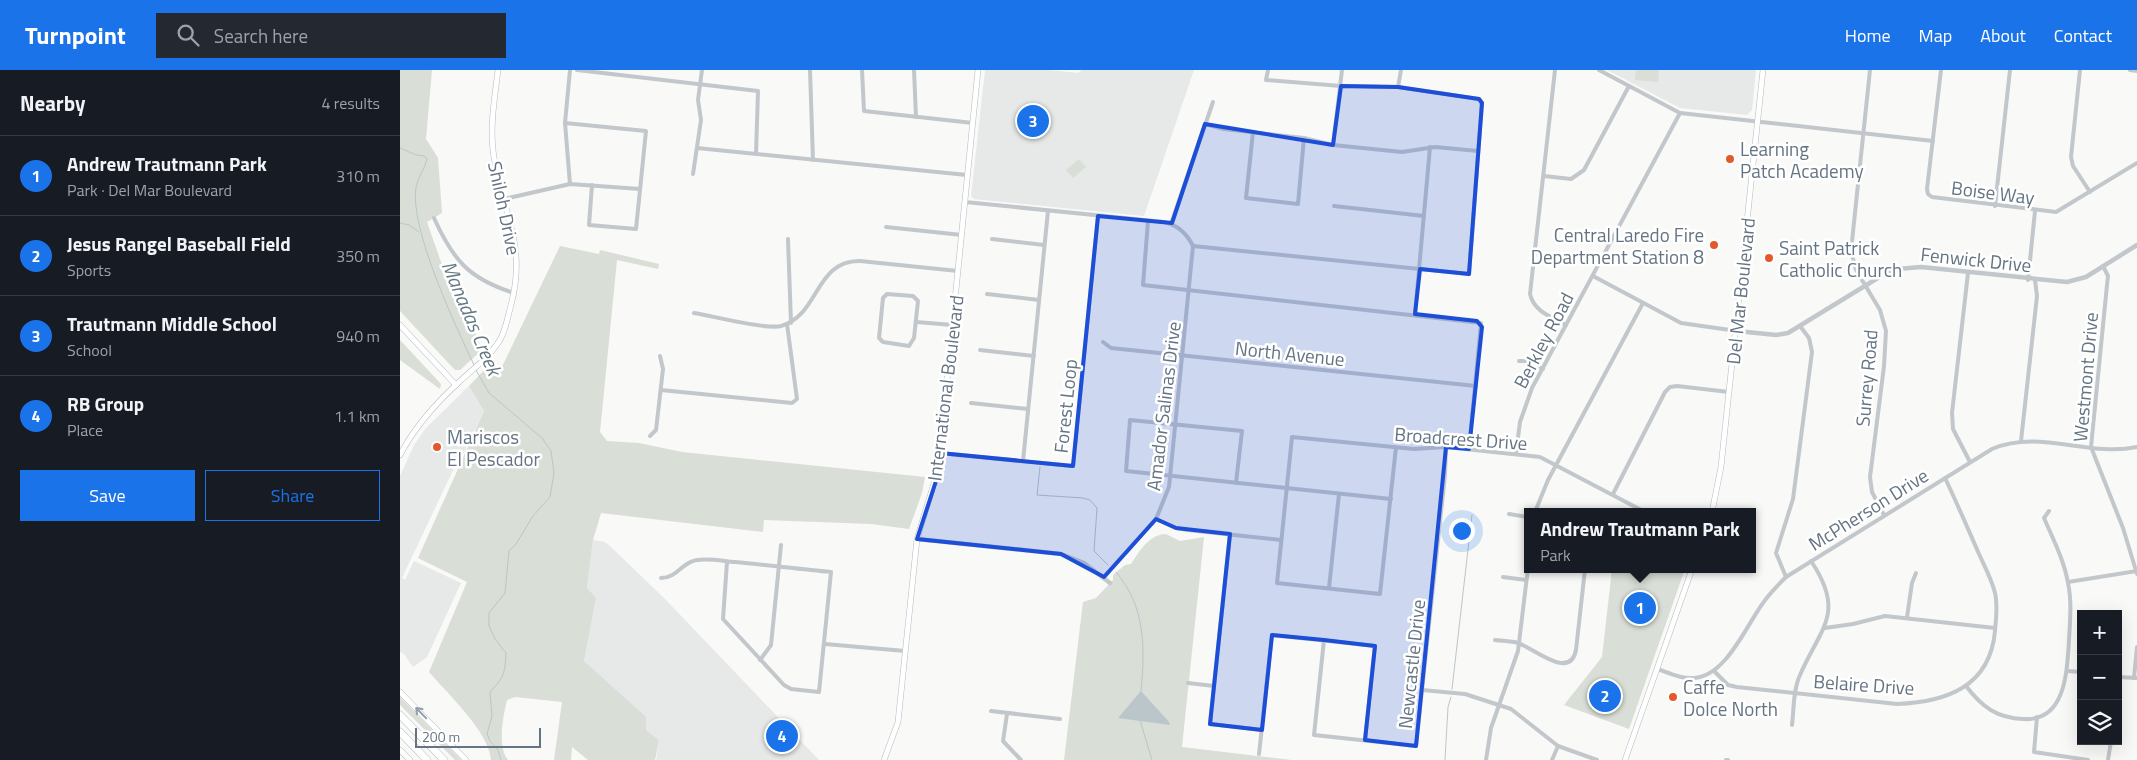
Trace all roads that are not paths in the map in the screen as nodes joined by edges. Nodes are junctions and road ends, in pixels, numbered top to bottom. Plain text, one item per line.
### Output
1 (498, 70) edge
2 (570, 70) edge
3 (577, 70) edge
4 (651, 70) edge
5 (702, 70) edge
6 (810, 70) edge
7 (862, 70) edge
8 (914, 70) edge
9 (978, 70) edge
10 (1268, 70) edge
11 (1342, 70) edge
12 (1401, 70) edge
13 (1555, 70) edge
14 (1599, 70) edge
15 (1763, 70) edge
16 (1870, 70) edge
17 (1941, 70) edge
18 (2010, 70) edge
19 (2080, 70) edge
20 (2130, 70) edge
21 (2137, 71) edge
22 (651, 78) junction
23 (700, 84) junction
24 (1340, 86) junction
25 (1629, 86) junction
26 (1398, 88) junction
27 (1213, 102) dead end
28 (1680, 113) junction
29 (916, 117) junction
30 (1758, 122) junction
31 (565, 123) junction
32 (973, 123) junction
33 (1206, 124) junction
34 (1253, 132) junction
35 (1863, 132) junction
36 (1304, 138) junction
37 (1933, 141) junction
38 (1333, 145) junction
39 (697, 148) junction
40 (1430, 148) junction
41 (1478, 151) junction
42 (756, 154) junction
43 (813, 160) junction
44 (2137, 163) edge
45 (693, 174) dead end
46 (967, 175) junction
47 (1544, 176) junction
48 (570, 184) junction
49 (592, 185) junction
50 (640, 189) junction
51 (2090, 192) junction
52 (504, 199) junction
53 (965, 202) junction
54 (1334, 206) dead end
55 (1995, 206) junction
56 (1048, 211) junction
57 (2035, 211) junction
58 (1098, 216) junction
59 (1424, 216) junction
60 (434, 218) dead end
61 (1148, 221) junction
62 (1171, 224) junction
63 (886, 227) dead end
64 (962, 235) junction
65 (788, 239) dead end
66 (992, 239) dead end
67 (1044, 245) junction
68 (2137, 245) edge
69 (1193, 246) junction
70 (2103, 266) junction
71 (1420, 269) junction
72 (958, 271) junction
73 (1968, 273) junction
74 (1593, 276) junction
75 (2028, 280) junction
76 (2035, 280) junction
77 (1866, 285) junction
78 (1190, 290) junction
79 (514, 293) junction
80 (987, 294) dead end
81 (1039, 300) junction
82 (1644, 303) junction
83 (694, 312) dead end
84 (1415, 314) junction
85 (916, 322) junction
86 (400, 324) edge
87 (789, 324) junction
88 (953, 325) junction
89 (1566, 325) junction
90 (1800, 326) junction
91 (1737, 330) junction
92 (1103, 342) dead end
93 (980, 350) dead end
94 (1183, 355) junction
95 (660, 356) dead end
96 (1034, 356) junction
97 (1520, 361) dead end
98 (1543, 369) junction
99 (456, 385) junction
100 (1476, 386) junction
101 (660, 390) junction
102 (1730, 392) junction
103 (971, 403) dead end
104 (1028, 409) junction
105 (1176, 424) junction
106 (650, 436) dead end
107 (2021, 441) junction
108 (1446, 447) junction
109 (2091, 447) junction
110 (2137, 447) edge
111 (1396, 448) junction
112 (1470, 449) junction
113 (940, 453) junction
114 (1516, 453) junction
115 (400, 455) edge
116 (1023, 461) junction
117 (1970, 462) junction
118 (1557, 464) junction
119 (1171, 476) junction
120 (1945, 478) junction
121 (1236, 483) junction
122 (1287, 488) junction
123 (1339, 494) junction
124 (1613, 494) junction
125 (1390, 499) junction
126 (1536, 508) edge
127 (1638, 508) edge
128 (1713, 508) edge
129 (2048, 511) dead end
130 (1509, 514) dead end
131 (1884, 515) junction
132 (1524, 516) edge
133 (1156, 519) junction
134 (1230, 534) junction
135 (917, 539) junction
136 (1282, 540) junction
137 (781, 544) dead end
138 (1811, 561) junction
139 (727, 562) junction
140 (779, 566) junction
141 (2137, 572) edge
142 (1527, 573) edge
143 (1586, 573) edge
144 (1691, 573) edge
145 (1916, 573) dead end
146 (1104, 577) junction
147 (1503, 577) dead end
148 (1786, 577) junction
149 (661, 578) dead end
150 (1526, 580) junction
151 (2068, 582) junction
152 (1110, 583) dead end
153 (1329, 588) junction
154 (1907, 617) junction
155 (1825, 628) junction
156 (1995, 628) junction
157 (1324, 640) junction
158 (1495, 640) dead end
159 (1519, 643) junction
160 (824, 644) junction
161 (2137, 647) edge
162 (905, 651) junction
163 (760, 660) junction
164 (1657, 669) junction
165 (1714, 671) junction
166 (2067, 671) junction
167 (2077, 672) edge
168 (2122, 677) edge
169 (2135, 678) edge
170 (1188, 683) dead end
171 (1214, 686) junction
172 (1966, 686) junction
173 (1422, 690) junction
174 (400, 692) edge
175 (1796, 693) junction
176 (1499, 704) junction
177 (991, 710) dead end
178 (1007, 714) junction
179 (400, 715) edge
180 (2037, 717) junction
181 (1060, 719) dead end
182 (1792, 725) dead end
183 (1262, 730) junction
184 (400, 732) edge
185 (1365, 740) junction
186 (2110, 745) edge
187 (1558, 746) junction
188 (400, 750) edge
189 (1259, 754) dead end
190 (410, 760) edge
191 (427, 760) edge
192 (444, 760) edge
193 (466, 760) edge
194 (884, 760) edge
195 (1021, 760) edge
196 (1486, 760) edge
197 (1552, 760) edge
198 (1597, 760) edge
199 (1625, 760) edge
200 (2088, 760) edge
201 (2108, 760) edge

1 - 52 main road, Shiloh Drive
2 - 31 street
3 - 22 street
4 - 22 street
5 - 23 street
6 - 43 street
7 - 29 street
8 - 29 street
9 - 32 main road, International Boulevard
10 - 24 street
11 - 24 street
12 - 26 street
13 - 47 street
14 - 25 street
15 - 30 main road, Del Mar Boulevard
16 - 35 street, Surrey Road
17 - 37 street, Boise Way
18 - 55 street
19 - 51 street
20 - 21 street
22 - 23 street
23 - 39 street
23 - 42 street
24 - 26 street
24 - 38 street
25 - 28 street
25 - 47 street
26 - 41 street
27 - 33 street
28 - 30 street
28 - 74 street, Berkley Road
29 - 32 street
30 - 35 street
30 - 91 main road, Del Mar Boulevard
31 - 48 street
31 - 50 street
32 - 46 main road, International Boulevard
33 - 34 street
33 - 62 street
34 - 36 street
34 - 36 street
35 - 37 street
35 - 77 street, Surrey Road
36 - 38 street
37 - 55 street, Boise Way
38 - 40 street
39 - 42 street
39 - 45 street
40 - 41 street
40 - 59 street
41 - 71 street
42 - 43 street
43 - 46 street
44 - 51 street, Boise Way
46 - 53 main road, International Boulevard
47 - 89 street
48 - 49 street
48 - 52 street
49 - 50 street
49 - 50 street
51 - 57 street, Boise Way
52 - 79 main road, Shiloh Drive
53 - 56 street
53 - 64 main road, International Boulevard
54 - 59 street
55 - 57 street, Boise Way
56 - 58 street
56 - 67 street
57 - 75 street
58 - 61 street
58 - 116 street, Forest Loop
59 - 71 street
60 - 79 street
61 - 62 street
61 - 78 street
62 - 69 street
63 - 64 street
64 - 72 main road, International Boulevard
65 - 87 street
66 - 67 street
67 - 81 street
68 - 70 street, Fenwick Drive
69 - 71 street
69 - 78 street, Amador Salinas Drive
70 - 76 street, Fenwick Drive
70 - 109 street, Westmont Drive
71 - 84 street
72 - 87 street
72 - 88 main road, International Boulevard
73 - 75 street, Fenwick Drive
73 - 77 street, Fenwick Drive
73 - 117 street
74 - 82 street, Fenwick Drive
74 - 89 street, Berkley Road
75 - 76 street, Fenwick Drive
76 - 107 street
77 - 90 street, Fenwick Drive
77 - 131 street, Surrey Road
78 - 84 street
78 - 94 street, Amador Salinas Drive
79 - 99 main road, Shiloh Drive
80 - 81 street
81 - 96 street
82 - 91 street, Fenwick Drive
82 - 118 street
83 - 87 street
84 - 100 street
85 - 85 street
85 - 88 street
86 - 99 main road
87 - 101 street
88 - 113 main road, International Boulevard
89 - 98 street, Berkley Road
90 - 91 street, Fenwick Drive
90 - 148 street
91 - 102 main road, Del Mar Boulevard
92 - 94 street, North Avenue
93 - 96 street
94 - 100 street, North Avenue
94 - 105 street, Amador Salinas Drive
95 - 101 street
96 - 104 street
97 - 98 street
98 - 114 street, Berkley Road
99 - 115 main road, Shiloh Drive
100 - 112 street
101 - 106 street
102 - 124 street
102 - 128 main road, Del Mar Boulevard
103 - 104 street
104 - 116 street
105 - 119 street, Amador Salinas Drive
105 - 119 street
105 - 121 street
107 - 109 street, McPherson Drive
107 - 117 street, McPherson Drive
108 - 111 street, Broadcrest Drive
108 - 112 street, Broadcrest Drive
108 - 173 street, Newcastle Drive
109 - 110 street, McPherson Drive
109 - 141 street, Westmont Drive
111 - 122 street, Broadcrest Drive
111 - 125 street
112 - 114 street, Broadcrest Drive
113 - 116 street, Forest Loop
113 - 135 main road, International Boulevard
114 - 118 street, Broadcrest Drive
117 - 120 street, McPherson Drive
118 - 124 street, Broadcrest Drive
118 - 126 street
119 - 121 street
119 - 133 street, Amador Salinas Drive
120 - 131 street, McPherson Drive
120 - 156 street, Belaire Drive
121 - 122 street
122 - 123 street
122 - 136 street
123 - 125 street
123 - 153 street
124 - 127 street, Broadcrest Drive
125 - 153 street
129 - 151 street
130 - 132 street
131 - 138 street, McPherson Drive
133 - 134 street
133 - 146 street, Amador Salinas Drive
134 - 136 street
134 - 171 street
135 - 146 street
135 - 162 main road, International Boulevard
136 - 153 street
137 - 140 street
138 - 148 street, McPherson Drive
138 - 155 street
139 - 140 street
139 - 149 street
139 - 163 street
140 - 160 street
140 - 163 street
141 - 151 street
142 - 150 street
143 - 159 street
144 - 164 main road
145 - 154 street
146 - 152 street
147 - 150 street
148 - 165 street, McPherson Drive
150 - 159 street
151 - 166 street
154 - 155 street
154 - 156 street
155 - 175 street
156 - 172 street, Belaire Drive
157 - 183 street
157 - 185 street
157 - 185 street, Newcastle Drive
158 - 159 street
159 - 176 street
160 - 162 street
160 - 163 street
161 - 169 street
162 - 194 main road, International Boulevard
164 - 165 street
164 - 199 main road
165 - 175 street, Belaire Drive
166 - 167 street
166 - 180 street
168 - 169 street
170 - 171 street
171 - 183 street
172 - 175 street, Belaire Drive
172 - 180 street
173 - 176 street
173 - 185 street, Newcastle Drive
193 -> 174 main road
175 - 182 street
176 - 187 street
176 - 196 street
177 - 178 street
178 - 181 street
178 - 195 street
179 - 192 highway
180 - 200 street
183 - 189 street
184 - 191 highway
186 - 201 street
187 - 197 street
187 - 198 street
188 - 190 main road

